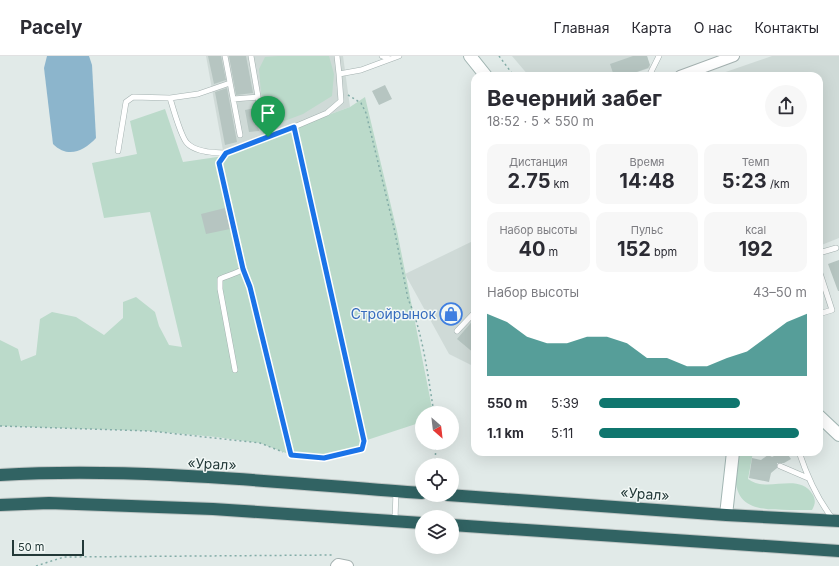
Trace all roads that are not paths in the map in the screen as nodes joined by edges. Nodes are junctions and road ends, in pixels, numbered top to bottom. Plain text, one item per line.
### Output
1 (225, 56) edge
2 (250, 56) edge
3 (337, 56) edge
4 (382, 56) edge
5 (399, 56) edge
6 (470, 56) edge
7 (659, 56) edge
8 (734, 56) edge
9 (390, 59) junction
10 (716, 59) edge
11 (483, 72) edge
12 (651, 72) edge
13 (688, 72) edge
14 (339, 74) junction
15 (230, 83) junction
16 (258, 97) junction
17 (170, 98) junction
18 (233, 99) junction
19 (294, 127) junction
20 (240, 135) dead end
21 (268, 137) junction
22 (118, 151) dead end
23 (226, 153) junction
24 (836, 248) dead end
25 (823, 252) edge
26 (243, 269) junction
27 (823, 282) edge
28 (823, 313) edge
29 (471, 316) edge
30 (457, 331) dead end
31 (235, 370) dead end
32 (823, 420) edge
33 (839, 436) edge
34 (364, 441) road end
35 (291, 455) road end
36 (733, 456) edge
37 (801, 456) edge
38 (780, 466) dead end
39 (0, 475) edge
40 (808, 478) junction
41 (396, 491) junction
42 (415, 492) edge
43 (459, 496) edge
44 (0, 505) edge
45 (726, 515) junction
46 (395, 521) junction
47 (837, 521) edge
48 (415, 522) edge
49 (459, 525) edge
50 (839, 551) edge

1 - 15 lane
2 - 16 lane
3 - 14 lane
4 - 9 lane
5 - 9 lane
6 - 11 street
7 - 12 lane
8 - 10 street
9 - 14 lane
10 - 13 street
14 - 19 lane
15 - 17 lane
15 - 18 lane
16 - 18 lane
16 - 21 lane
17 - 22 lane
17 - 23 lane
18 - 20 lane
19 - 21 lane
19 - 34 lane
21 - 23 lane
23 - 26 lane
24 - 25 lane
26 - 31 lane
26 - 35 lane
27 - 28 lane
29 - 30 lane
32 - 33 street
36 - 45 street
37 - 40 lane
38 - 40 lane
39 - 41 highway, «Урал»
40 - 47 lane
41 - 42 highway, «Урал»
41 - 46 lane
43 - 45 highway, «Урал»
44 - 46 highway
45 - 47 highway, «Урал»
46 - 48 highway
49 - 50 highway

